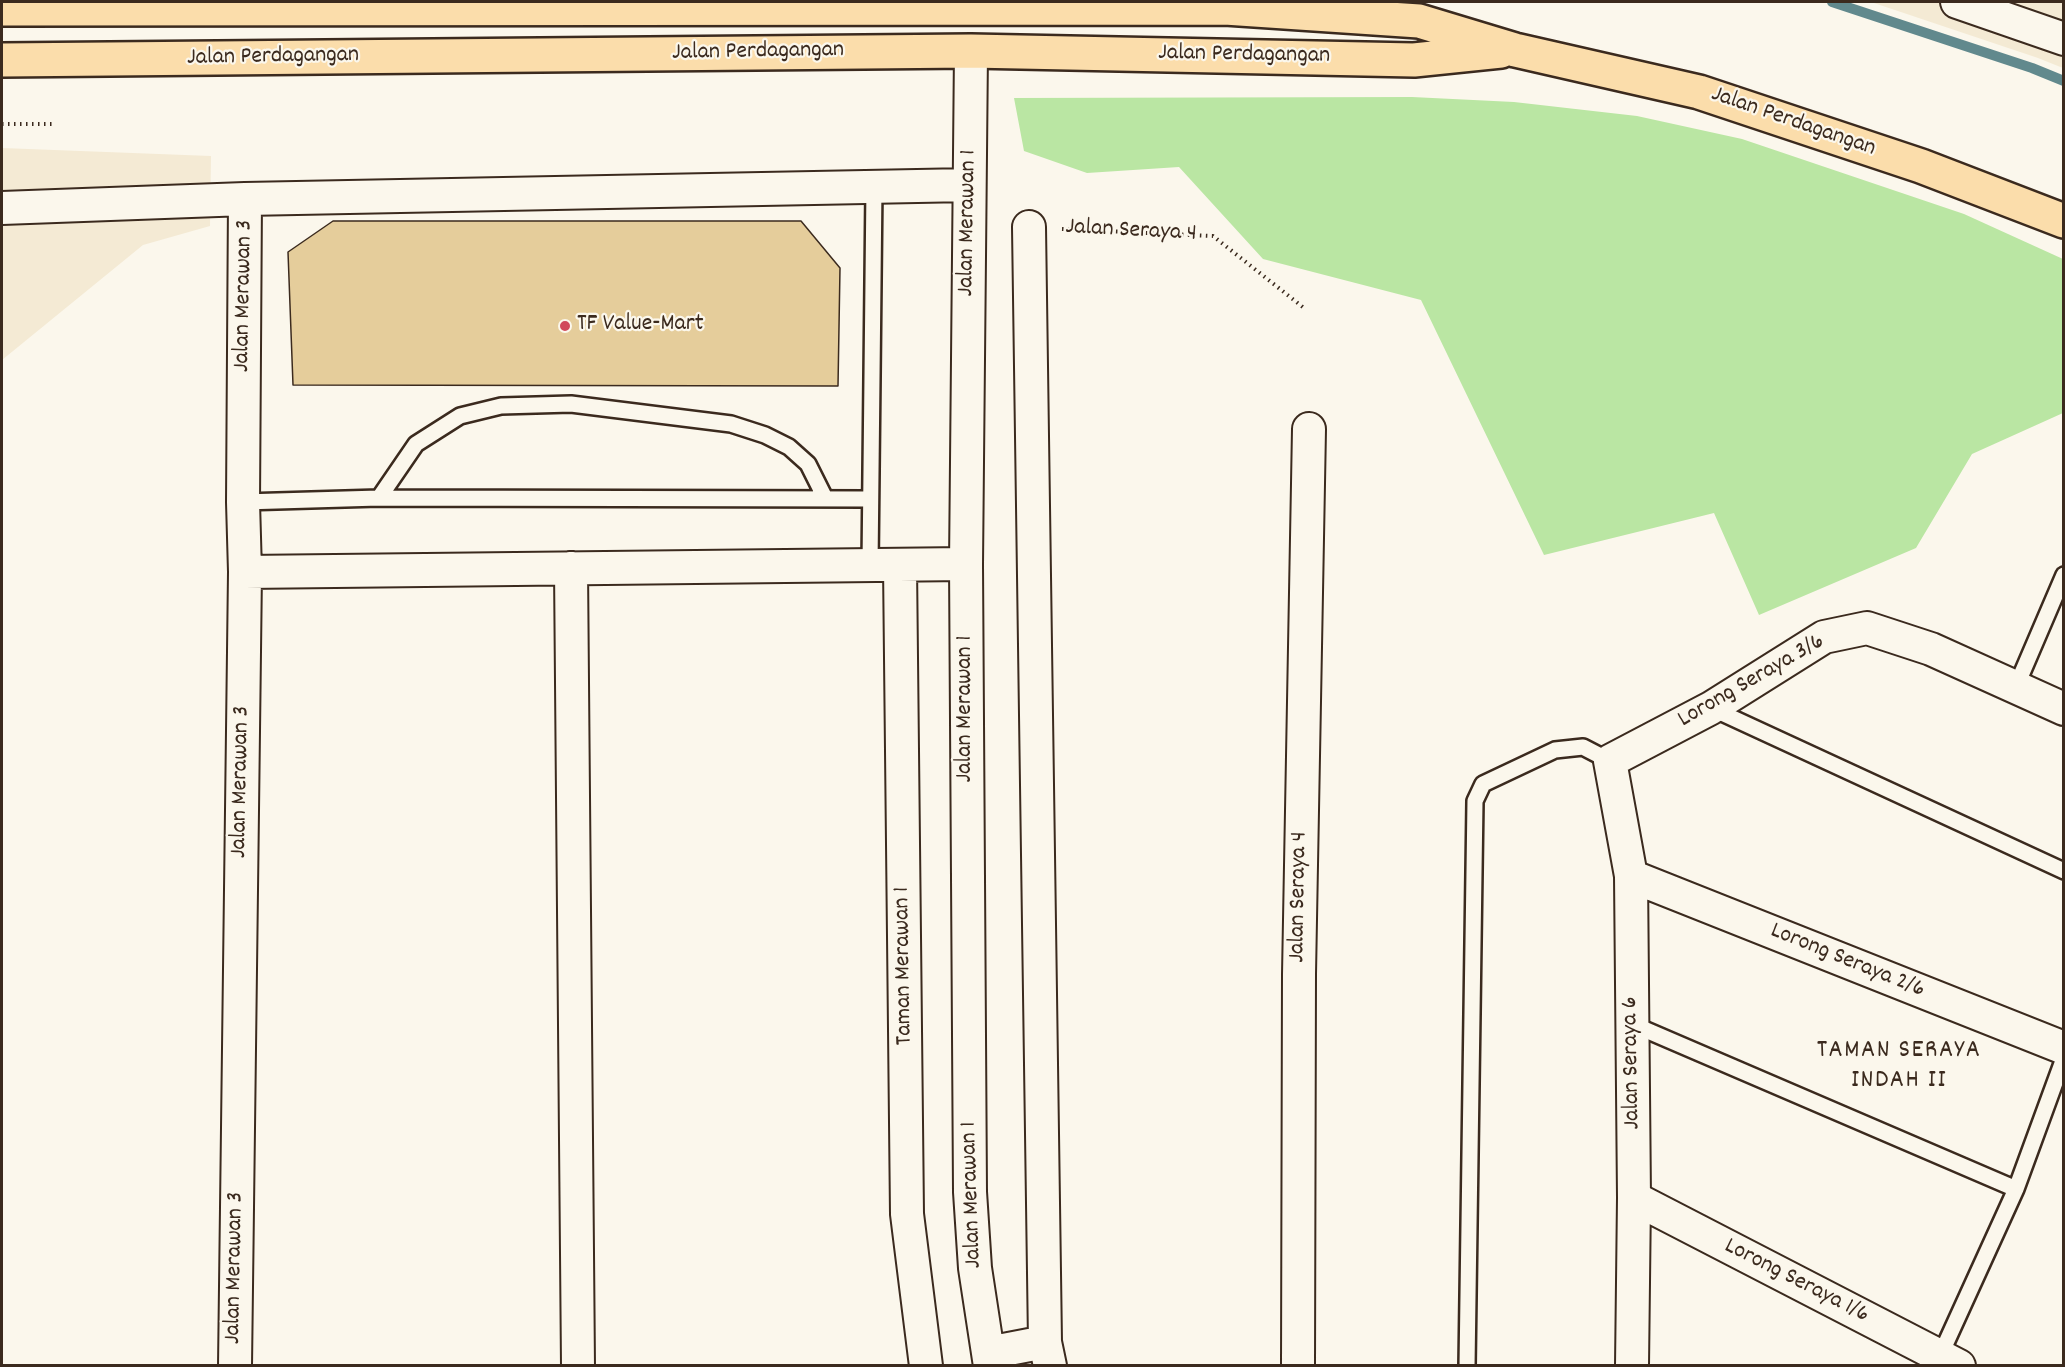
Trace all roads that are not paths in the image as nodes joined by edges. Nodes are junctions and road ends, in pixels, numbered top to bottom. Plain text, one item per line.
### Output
1 (1957, 2) edge
2 (467, 5) edge
3 (1220, 5) edge
4 (2, 9) edge
5 (2059, 33) edge
6 (1515, 50) junction
7 (971, 51) junction
8 (11, 62) edge
9 (969, 185) junction
10 (874, 186) junction
11 (245, 199) junction
12 (2, 208) edge
13 (2064, 221) edge
14 (1029, 227) road end
15 (1309, 429) dead end
16 (379, 498) junction
17 (825, 498) junction
18 (870, 498) junction
19 (243, 502) junction
20 (966, 564) junction
21 (885, 565) junction
22 (571, 568) junction
23 (244, 572) junction
24 (2064, 575) edge
25 (2016, 687) junction
26 (1711, 708) junction
27 (2064, 709) edge
28 (1611, 762) junction
29 (2064, 871) edge
30 (1631, 876) junction
31 (1632, 1024) junction
32 (2064, 1048) edge
33 (2064, 1058) edge
34 (2016, 1189) junction
35 (1634, 1198) junction
36 (1047, 1354) edge
37 (989, 1359) edge
38 (1950, 1361) edge
39 (235, 1365) edge
40 (578, 1365) edge
41 (926, 1365) edge
42 (1298, 1365) edge
43 (1467, 1365) edge
44 (1632, 1365) edge

1 - 5 street
2 - 3 main road, Jalan Perdagangan
2 - 4 main road, Jalan Perdagangan
3 - 6 main road, Jalan Perdagangan
6 - 7 main road, Jalan Perdagangan
6 - 13 main road, Jalan Perdagangan
7 - 8 main road, Jalan Perdagangan
7 - 9 street, Jalan Merawan 1
9 - 10 street
9 - 20 street, Jalan Merawan 1
10 - 11 street
10 - 18 lane
11 - 12 street
11 - 19 street, Jalan Merawan 3
14 - 36 street
15 - 42 street, Jalan Seraya 4
16 - 17 lane
16 - 17 lane
16 - 19 lane
17 - 18 lane
18 - 21 lane
19 - 23 street, Jalan Merawan 3
20 - 21 street
20 - 37 street, Jalan Merawan 1
21 - 22 street
21 - 41 street, Taman Merawan 1
22 - 23 street
22 - 40 street
23 - 39 street, Jalan Merawan 3
24 - 25 lane
25 - 26 street, Lorong Seraya 3/6
25 - 27 street, Lorong Seraya 3/6
26 - 28 street, Lorong Seraya 3/6
26 - 29 lane
28 - 30 street, Jalan Seraya 6
28 - 43 lane
30 - 31 street, Jalan Seraya 6
30 - 32 street, Lorong Seraya 2/6
31 - 34 lane
31 - 35 street, Jalan Seraya 6
33 - 34 lane
34 - 38 lane
35 - 38 street, Lorong Seraya 1/6
35 - 44 street, Jalan Seraya 6
36 - 37 street

